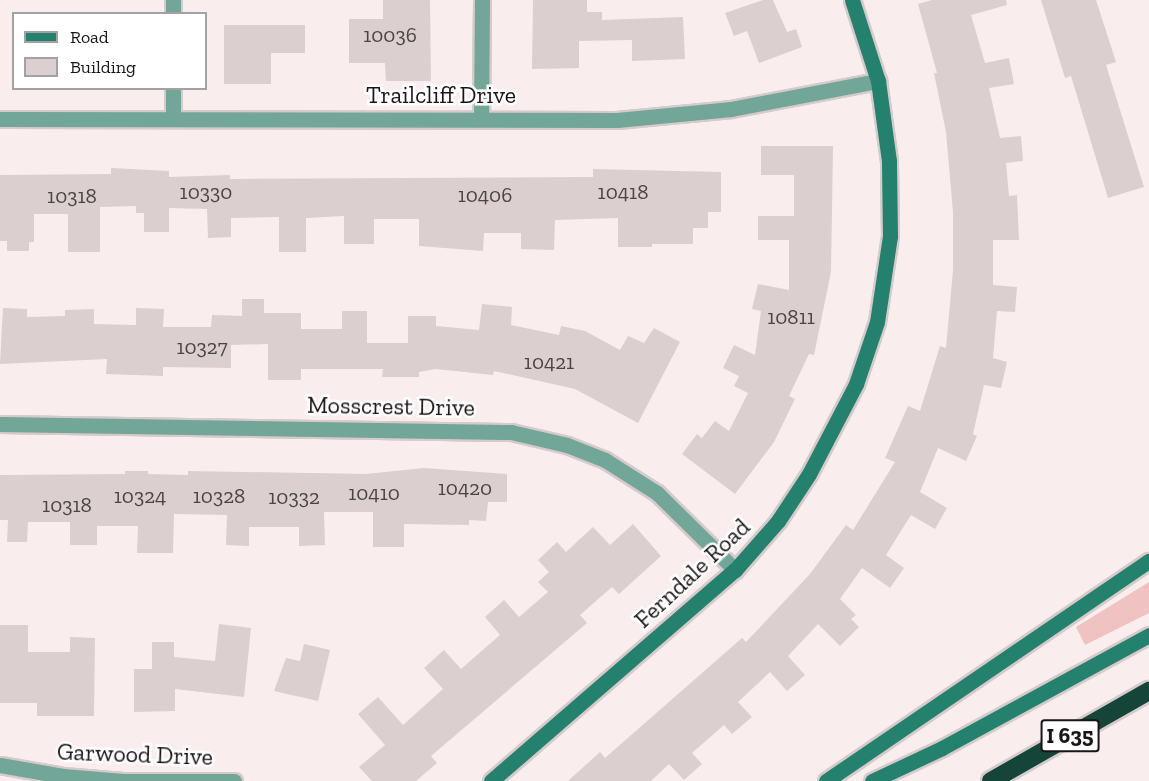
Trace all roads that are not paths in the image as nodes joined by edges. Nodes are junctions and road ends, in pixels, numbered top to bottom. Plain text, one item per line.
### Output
1 (482, 0) edge
2 (852, 0) edge
3 (878, 81) junction
4 (173, 90) edge
5 (482, 117) junction
6 (173, 118) junction
7 (0, 119) edge
8 (0, 424) edge
9 (1149, 561) edge
10 (735, 570) junction
11 (1149, 634) edge
12 (1149, 691) edge
13 (0, 765) edge
14 (234, 781) edge
15 (491, 781) edge
16 (826, 781) edge
17 (873, 781) edge
18 (991, 781) edge

1 - 5 street
2 - 3 street, Ferndale Road
3 - 5 street, Trailcliff Drive
3 - 10 street, Ferndale Road
4 - 6 street
5 - 6 street, Trailcliff Drive
6 - 7 street, Trailcliff Drive
8 - 10 street, Mosscrest Drive
9 - 16 street
10 - 15 street, Ferndale Road
11 - 17 street
12 - 18 highway, I 635
13 - 14 street, Garwood Drive

